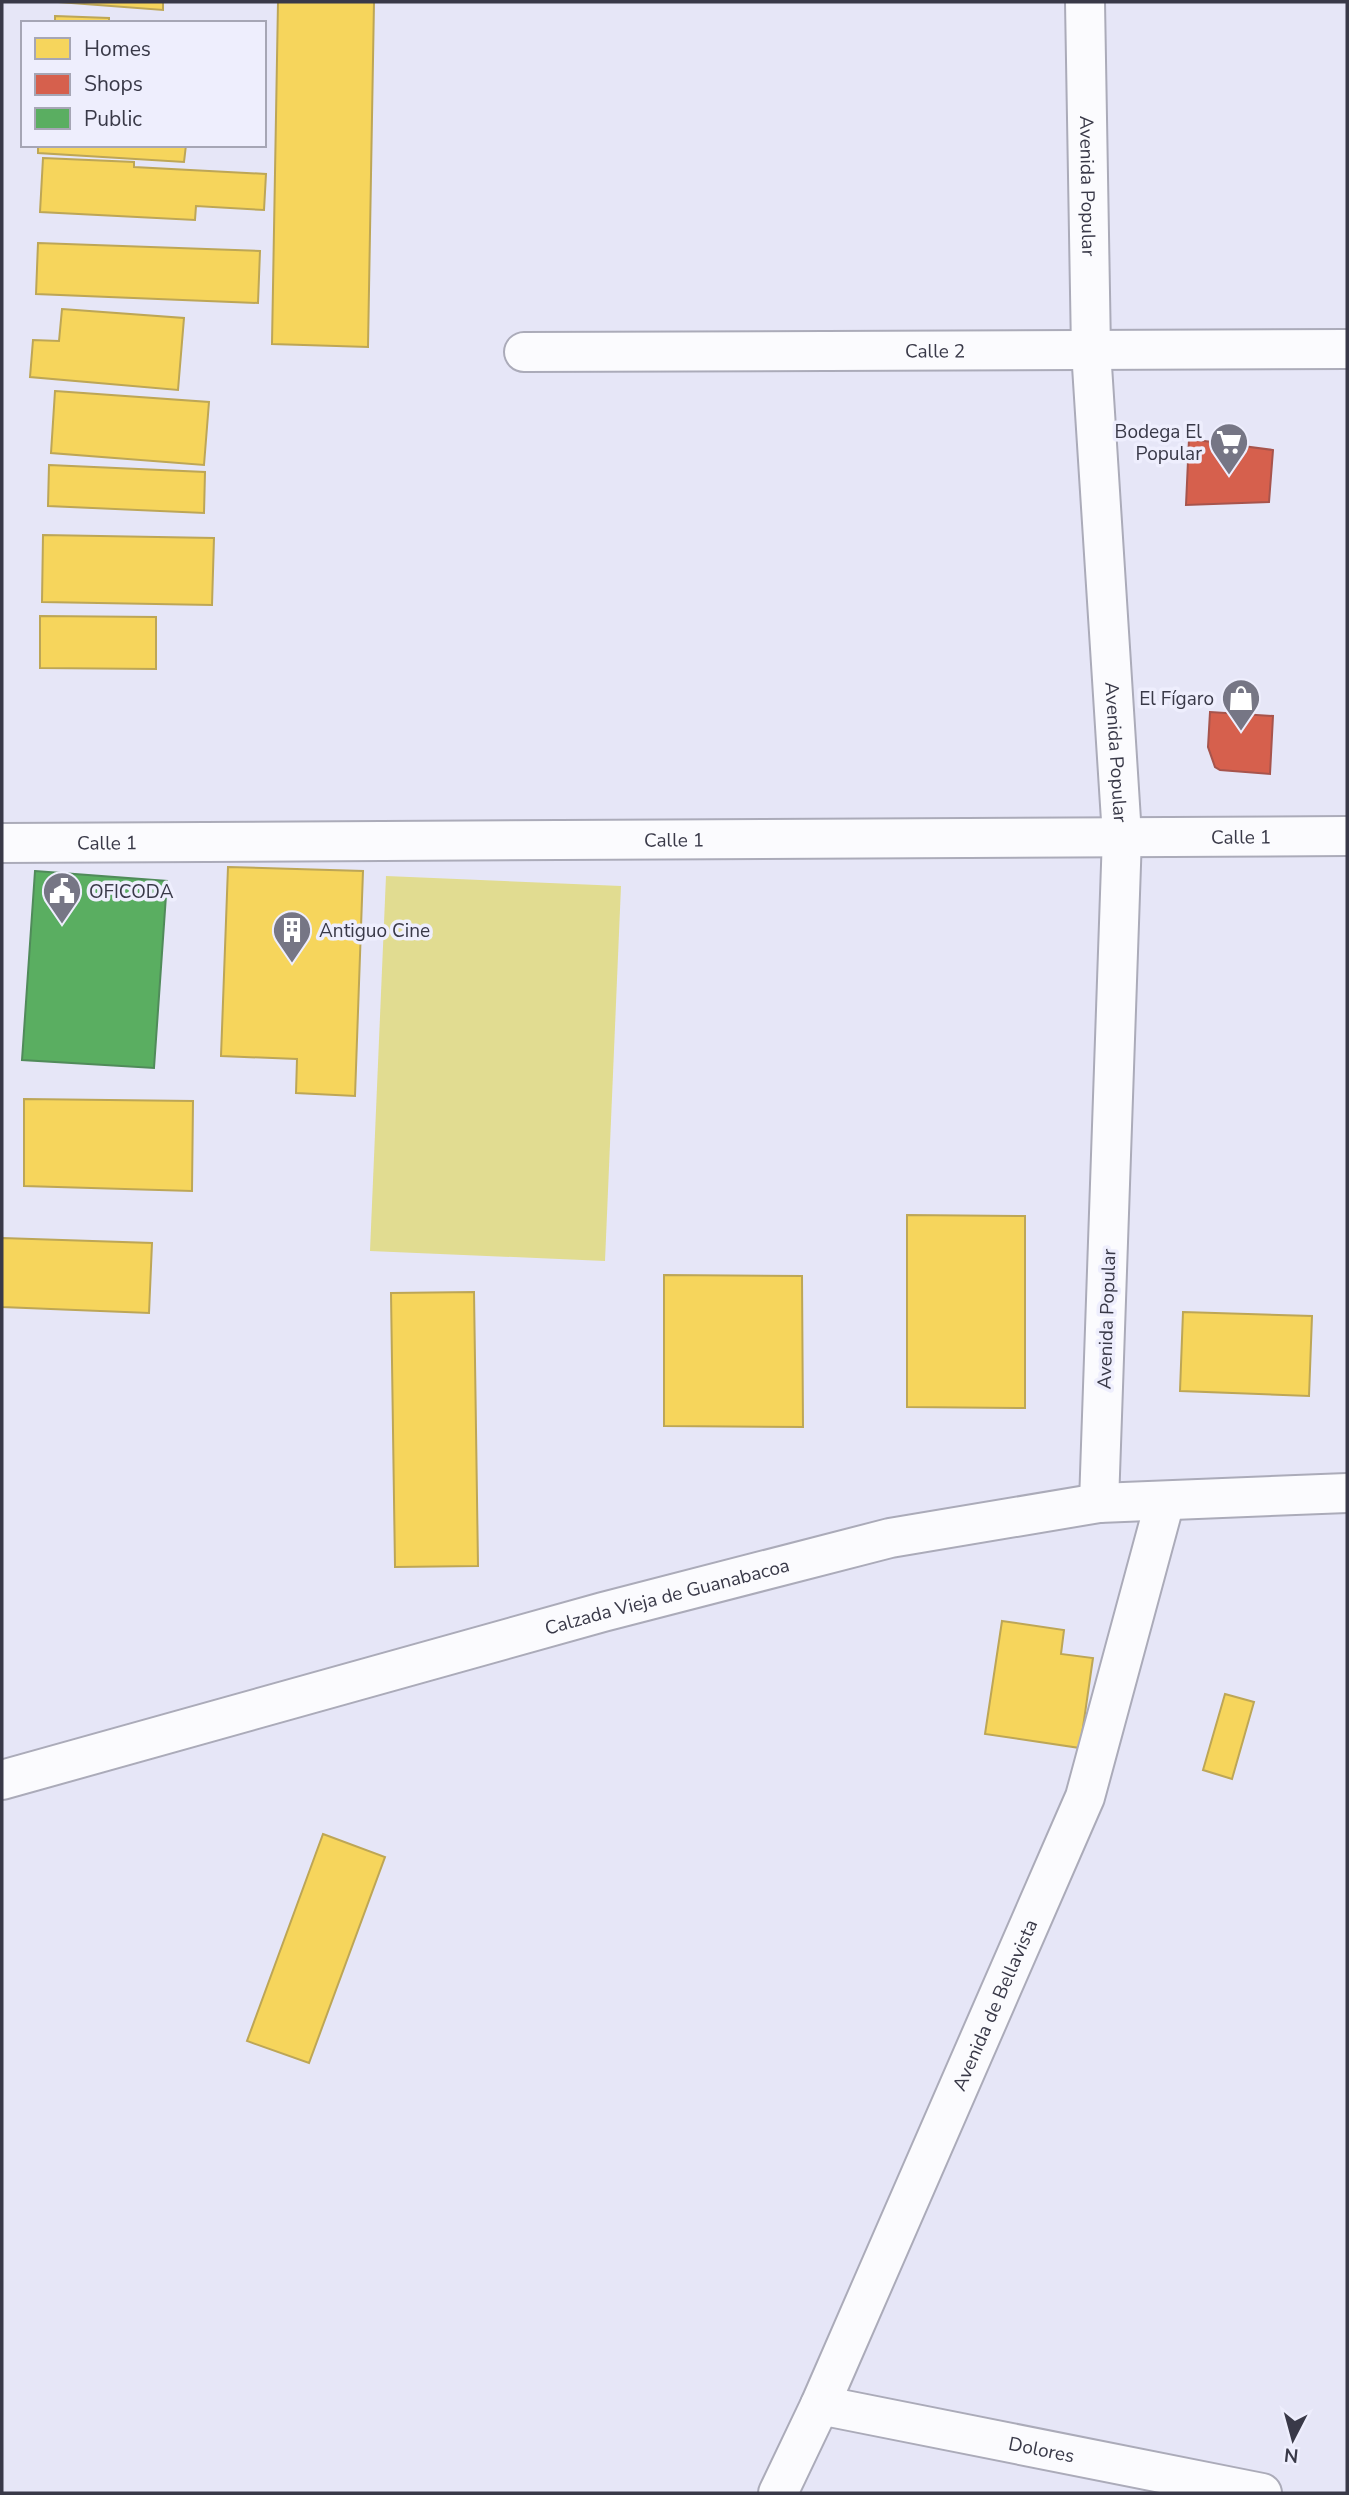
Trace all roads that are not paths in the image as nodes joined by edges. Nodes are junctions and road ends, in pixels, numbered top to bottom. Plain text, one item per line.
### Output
1 (1085, 2) edge
2 (1347, 349) edge
3 (1091, 351) junction
4 (523, 352) dead end
5 (1122, 836) junction
6 (1347, 836) edge
7 (2, 843) edge
8 (1347, 1493) edge
9 (1165, 1501) junction
10 (1099, 1503) junction
11 (2, 1780) edge
12 (820, 2405) junction
13 (778, 2493) edge
14 (1262, 2493) edge

1 - 3 street, Avenida Popular
2 - 3 street, Calle 2
3 - 4 street, Calle 2
3 - 5 street, Avenida Popular
5 - 6 street, Calle 1
5 - 7 street, Calle 1
5 - 10 street, Avenida Popular
8 - 9 street, Calzada Vieja de Guanabacoa
9 - 10 street, Calzada Vieja de Guanabacoa
9 - 12 street, Avenida de Bellavista
10 - 11 street, Calzada Vieja de Guanabacoa
12 - 13 street, Avenida de Bellavista
12 - 14 street, Dolores

